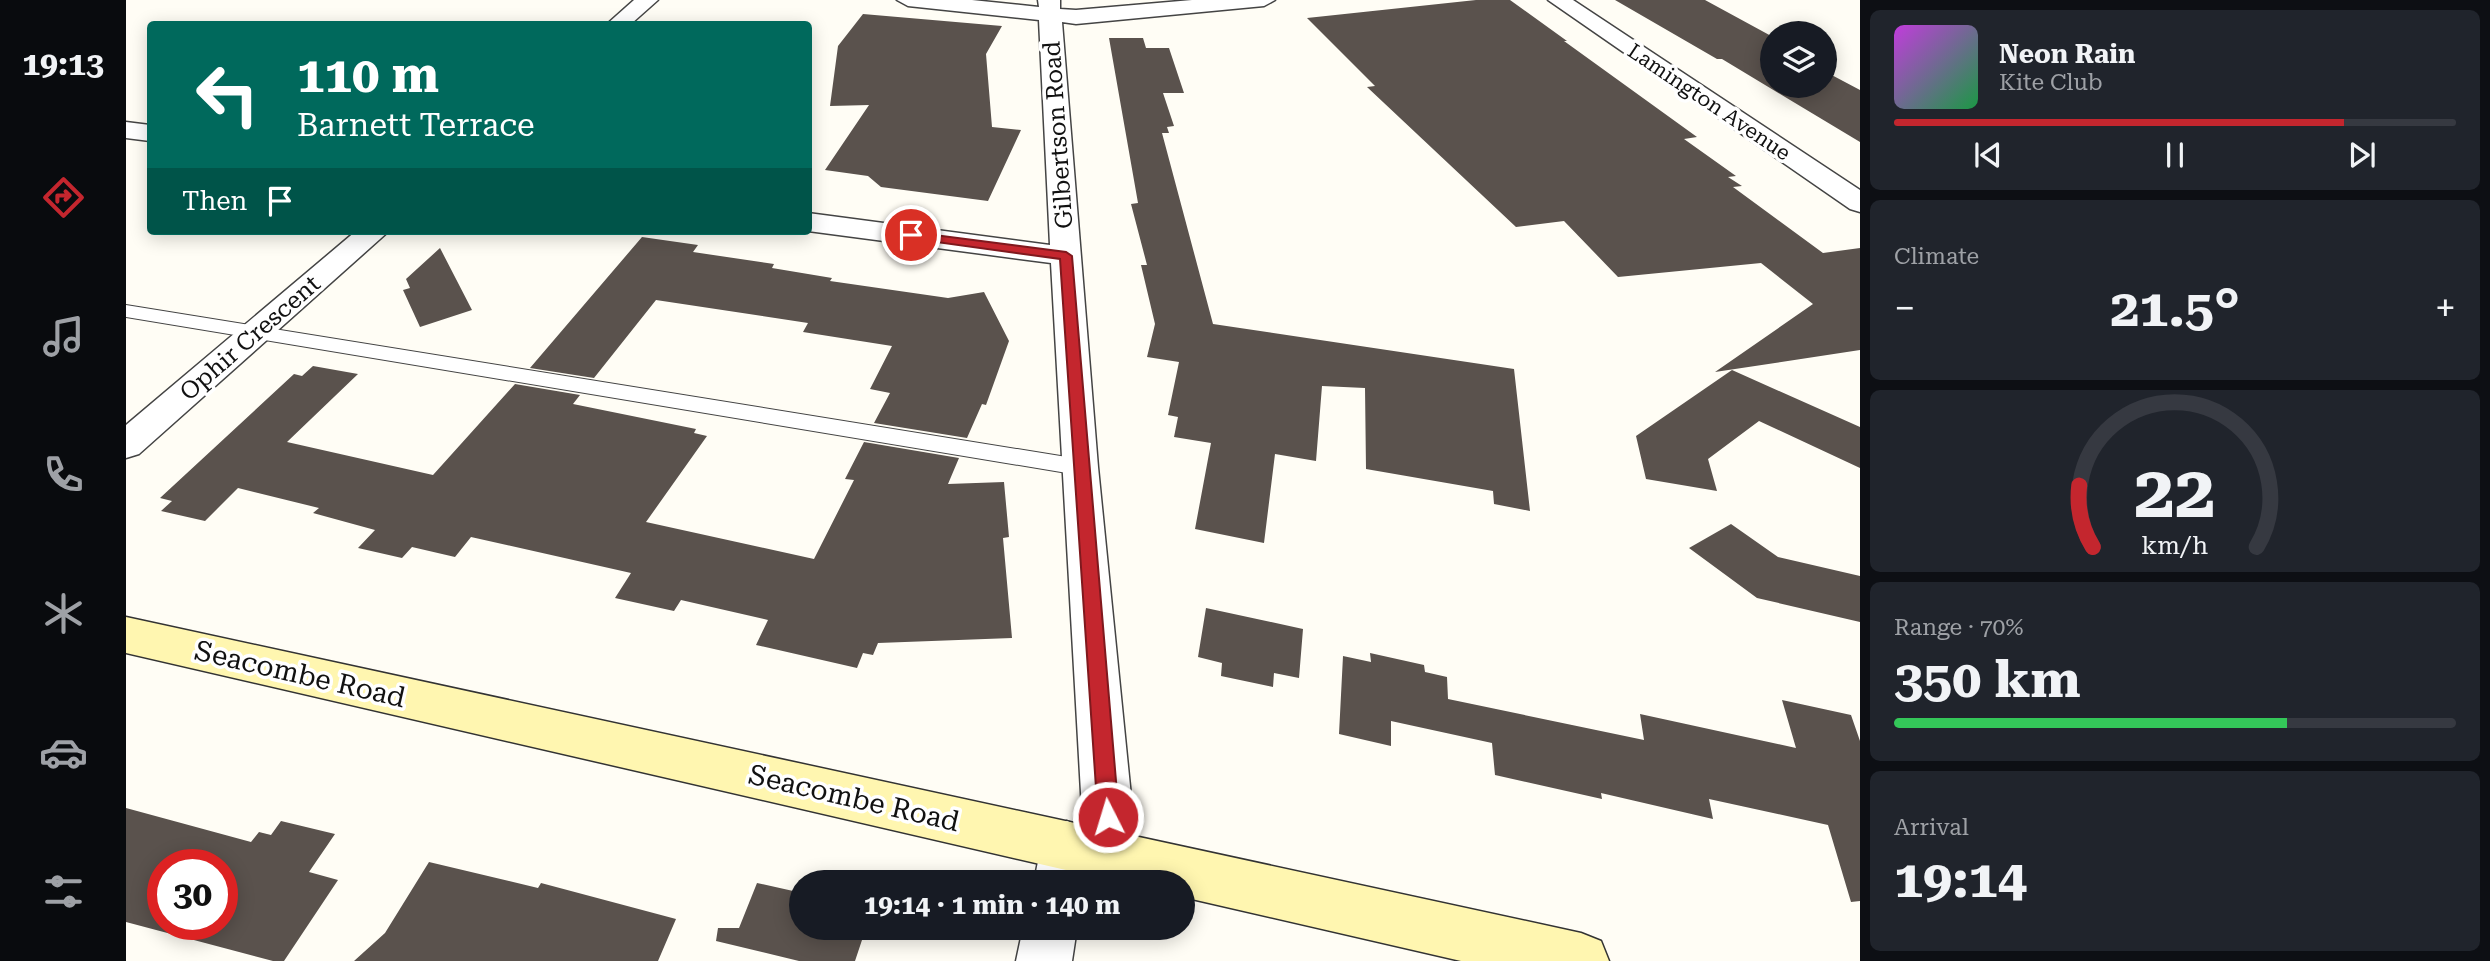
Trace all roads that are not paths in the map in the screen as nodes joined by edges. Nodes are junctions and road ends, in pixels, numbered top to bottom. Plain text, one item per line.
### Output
1 (647, 0) edge
2 (908, 0) edge
3 (1264, 0) edge
4 (1559, 0) edge
5 (1050, 7) edge
6 (622, 21) edge
7 (126, 130) edge
8 (147, 133) edge
9 (1860, 203) edge
10 (812, 223) edge
11 (369, 235) edge
12 (1066, 256) junction
13 (126, 311) edge
14 (255, 332) junction
15 (126, 445) edge
16 (1080, 467) junction
17 (126, 635) edge
18 (1079, 861) edge
19 (1048, 940) edge
20 (1044, 961) edge
21 (1581, 961) edge

1 - 6 street
2 - 5 street
3 - 5 street
4 - 9 street, Lamington Avenue
5 - 12 street, Gilbertson Road
7 - 8 street
10 - 12 street
11 - 14 street, Ophir Crescent
12 - 16 street, Gilbertson Road
13 - 14 lane
14 - 15 street, Ophir Crescent
14 - 16 lane
16 - 18 street, Gilbertson Road
17 - 18 main road, Seacombe Road
18 - 21 main road, Seacombe Road
19 - 20 street

